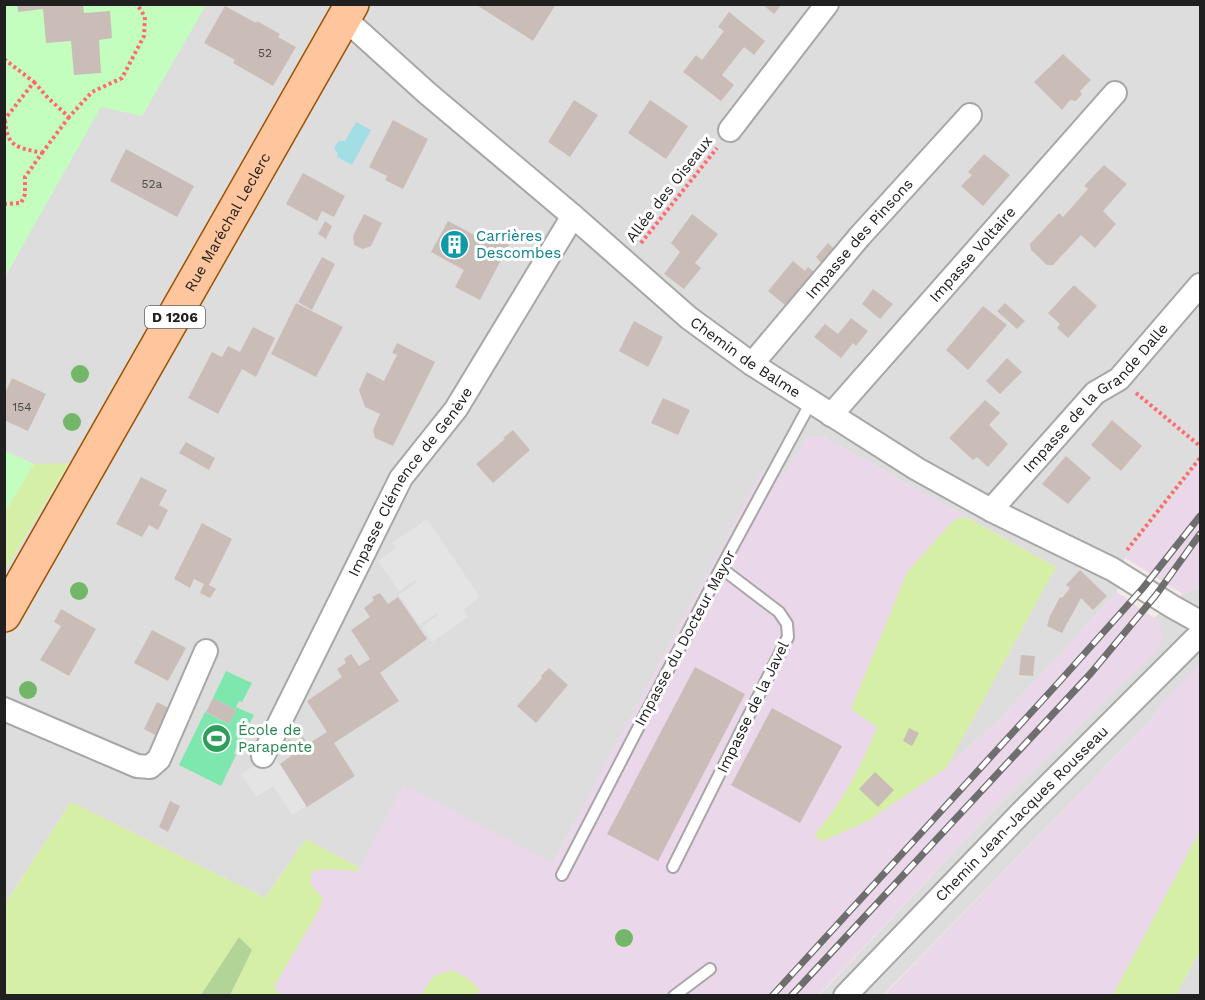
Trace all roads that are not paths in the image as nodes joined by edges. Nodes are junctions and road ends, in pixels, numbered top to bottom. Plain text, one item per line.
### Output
1 (827, 4) edge
2 (348, 11) edge
3 (1115, 93) dead end
4 (970, 115) dead end
5 (730, 129) road end
6 (573, 216) junction
7 (1200, 285) edge
8 (752, 364) junction
9 (811, 402) junction
10 (831, 415) junction
11 (992, 510) junction
12 (721, 568) junction
13 (4, 615) edge
14 (1200, 622) edge
15 (1200, 634) edge
16 (206, 651) dead end
17 (4, 710) edge
18 (263, 756) dead end
19 (673, 867) dead end
20 (562, 875) dead end
21 (710, 969) dead end
22 (674, 996) edge
23 (845, 996) edge

1 - 5 street
2 - 6 street, Chemin de Balme
2 - 13 main road, Rue Maréchal Leclerc / D 1206
3 - 10 street, Impasse Voltaire
4 - 8 street, Impasse des Pinsons
6 - 8 street, Chemin de Balme
6 - 18 street, Impasse Clémence de Genève
7 - 11 street, Impasse de la Grande Dalle
8 - 9 street, Chemin de Balme
9 - 10 street, Chemin de Balme
9 - 12 lane, Impasse du Docteur Mayor
10 - 11 street, Chemin de Balme
11 - 14 street, Chemin de Balme
12 - 19 lane, Impasse de la Javel
12 - 20 lane, Impasse du Docteur Mayor
15 - 23 street, Chemin Jean-Jacques Rousseau
16 - 17 street
21 - 22 lane

